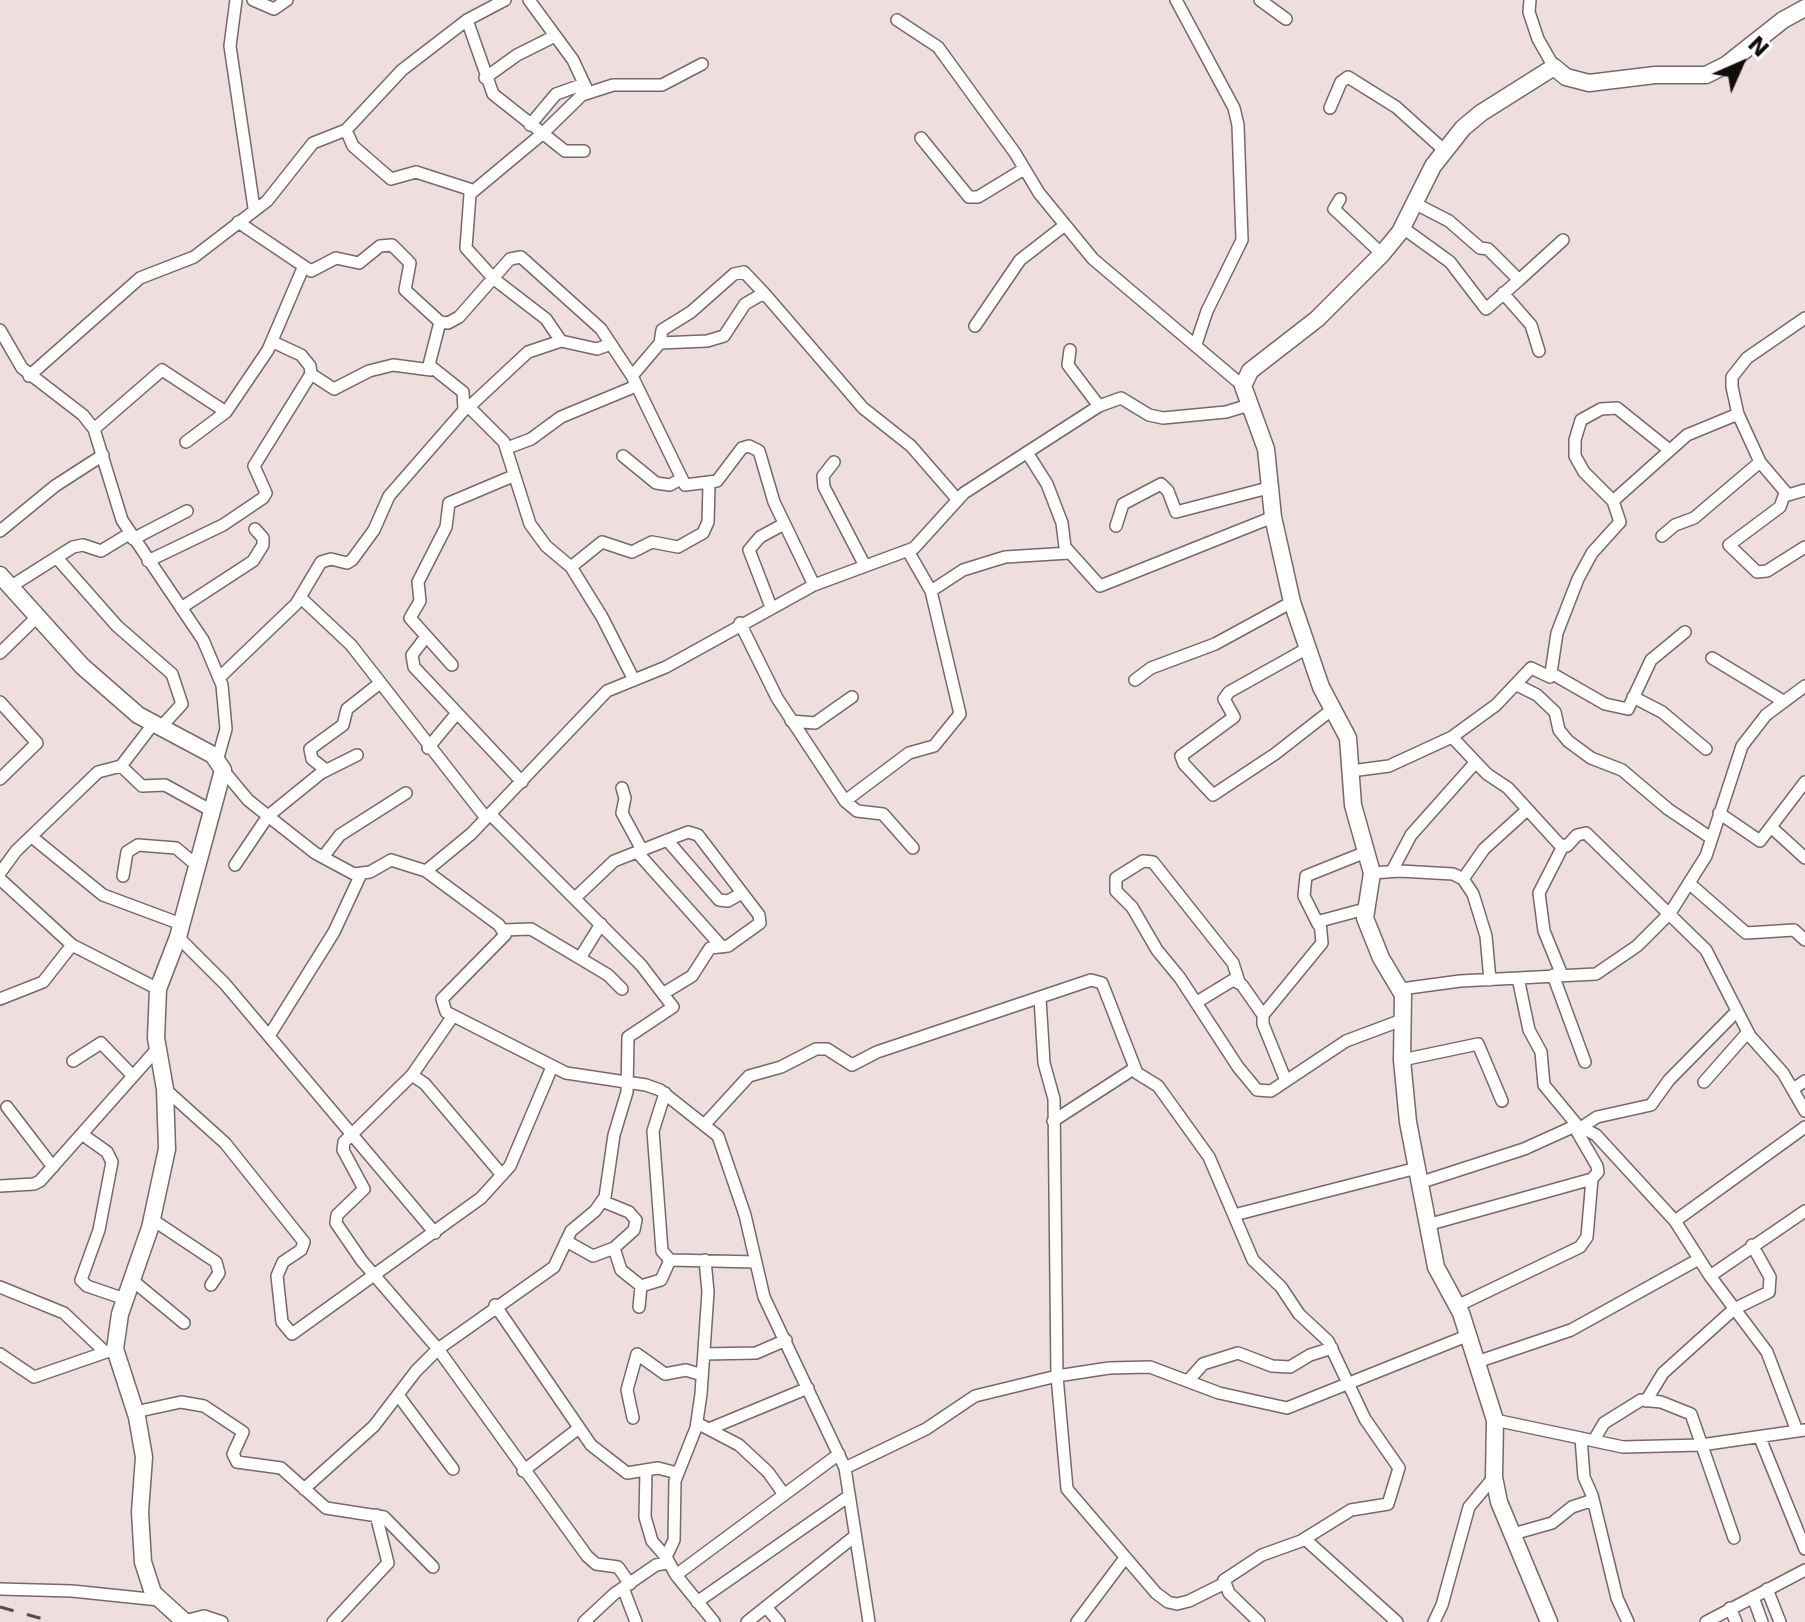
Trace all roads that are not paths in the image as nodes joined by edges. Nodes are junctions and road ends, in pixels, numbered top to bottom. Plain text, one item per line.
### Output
1 (236, 0) edge
2 (253, 0) edge
3 (287, 0) edge
4 (505, 0) edge
5 (529, 0) edge
6 (1178, 0) edge
7 (1260, 0) edge
8 (1530, 0) edge
9 (1805, 8) edge
10 (1286, 19) dead end
11 (467, 20) junction
12 (897, 20) dead end
13 (555, 36) junction
14 (702, 64) dead end
15 (1554, 67) junction
16 (485, 78) junction
17 (586, 88) junction
18 (1330, 108) dead end
19 (530, 125) junction
20 (346, 130) junction
21 (542, 134) junction
22 (921, 138) dead end
23 (584, 151) dead end
24 (1445, 151) junction
25 (1024, 169) junction
26 (472, 190) junction
27 (1340, 199) dead end
28 (1414, 203) junction
29 (254, 208) junction
30 (238, 222) junction
31 (1065, 225) junction
32 (1403, 228) junction
33 (1563, 240) dead end
34 (1382, 254) junction
35 (303, 268) junction
36 (494, 279) junction
37 (1519, 280) junction
38 (764, 293) junction
39 (1503, 293) junction
40 (1805, 318) edge
41 (440, 322) junction
42 (975, 326) dead end
43 (1, 335) edge
44 (561, 341) junction
45 (273, 342) junction
46 (660, 343) junction
47 (611, 344) junction
48 (1196, 344) junction
49 (1070, 350) dead end
50 (1539, 351) dead end
51 (431, 370) junction
52 (311, 374) junction
53 (29, 376) junction
54 (634, 381) junction
55 (1243, 386) junction
56 (1249, 405) junction
57 (467, 406) junction
58 (1099, 406) junction
59 (226, 412) junction
60 (1738, 414) junction
61 (94, 429) junction
62 (186, 442) dead end
63 (507, 448) junction
64 (1668, 449) junction
65 (1028, 454) junction
66 (103, 455) junction
67 (623, 456) dead end
68 (834, 462) dead end
69 (1760, 462) junction
70 (513, 476) junction
71 (679, 480) junction
72 (709, 485) junction
73 (1272, 487) junction
74 (1805, 490) edge
75 (1785, 493) junction
76 (957, 499) junction
77 (1613, 501) junction
78 (187, 511) dead end
79 (1273, 517) junction
80 (784, 524) junction
81 (1116, 526) dead end
82 (255, 529) dead end
83 (0, 531) edge
84 (1662, 536) dead end
85 (131, 537) junction
86 (1805, 547) edge
87 (908, 551) junction
88 (1069, 553) junction
89 (57, 558) junction
90 (148, 561) junction
91 (864, 564) junction
92 (571, 567) junction
93 (5, 581) edge
94 (814, 585) junction
95 (931, 591) junction
96 (300, 597) junction
97 (1292, 602) junction
98 (771, 607) junction
99 (181, 608) junction
100 (36, 618) junction
101 (740, 623) junction
102 (1685, 632) dead end
103 (425, 638) junction
104 (1306, 649) junction
105 (0, 653) edge
106 (1712, 658) dead end
107 (452, 665) dead end
108 (1551, 673) junction
109 (220, 677) junction
110 (634, 680) junction
111 (1135, 680) dead end
112 (380, 683) junction
113 (1517, 685) junction
114 (1805, 686) edge
115 (852, 697) dead end
116 (1633, 697) junction
117 (1783, 701) junction
118 (0, 702) edge
119 (1334, 708) junction
120 (457, 713) junction
121 (791, 721) junction
122 (157, 725) junction
123 (1452, 737) junction
124 (428, 748) junction
125 (1706, 749) dead end
126 (357, 755) dead end
127 (1475, 763) junction
128 (220, 765) junction
129 (121, 766) junction
130 (326, 770) junction
131 (1351, 771) junction
132 (0, 779) edge
133 (522, 782) junction
134 (1805, 782) edge
135 (622, 788) dead end
136 (406, 793) dead end
137 (845, 801) junction
138 (1527, 810) junction
139 (212, 811) junction
140 (1719, 813) junction
141 (268, 816) junction
142 (488, 816) junction
143 (1771, 827) junction
144 (32, 837) junction
145 (1711, 838) junction
146 (667, 840) junction
147 (1563, 846) junction
148 (913, 848) dead end
149 (640, 851) junction
150 (1366, 852) junction
151 (323, 857) junction
152 (1805, 858) edge
153 (195, 864) junction
154 (235, 865) dead end
155 (426, 871) junction
156 (1392, 871) junction
157 (1372, 873) junction
158 (361, 874) junction
159 (0, 876) edge
160 (123, 876) dead end
161 (1463, 879) junction
162 (1690, 884) junction
163 (742, 893) junction
164 (575, 898) junction
165 (1365, 909) junction
166 (1670, 913) junction
167 (601, 924) junction
168 (1318, 924) junction
169 (179, 930) junction
170 (503, 930) junction
171 (1805, 940) edge
172 (72, 945) junction
173 (722, 947) junction
174 (580, 958) junction
175 (1558, 975) junction
176 (1518, 978) junction
177 (1490, 980) junction
178 (1239, 982) junction
179 (158, 989) junction
180 (622, 989) dead end
181 (1401, 989) junction
182 (664, 993) junction
183 (1040, 998) junction
184 (0, 999) edge
185 (1197, 1002) junction
186 (1737, 1011) junction
187 (1263, 1015) junction
188 (453, 1016) junction
189 (1402, 1020) junction
190 (1748, 1032) junction
191 (269, 1036) junction
192 (158, 1048) junction
193 (1402, 1060) junction
194 (73, 1061) dead end
195 (1585, 1062) dead end
196 (552, 1067) junction
197 (1135, 1068) junction
198 (132, 1075) junction
199 (412, 1075) junction
200 (1286, 1081) junction
201 (1805, 1081) edge
202 (1704, 1082) dead end
203 (627, 1083) junction
204 (165, 1089) junction
205 (1793, 1089) junction
206 (665, 1093) junction
207 (1502, 1101) dead end
208 (7, 1107) dead end
209 (1805, 1111) edge
210 (1053, 1121) junction
211 (705, 1124) junction
212 (1578, 1127) junction
213 (1805, 1127) edge
214 (353, 1133) junction
215 (83, 1135) junction
216 (53, 1167) junction
217 (502, 1175) junction
218 (1418, 1176) junction
219 (1592, 1179) junction
220 (0, 1186) edge
221 (602, 1201) junction
222 (1805, 1211) edge
223 (1234, 1215) junction
224 (153, 1220) junction
225 (1675, 1221) junction
226 (1427, 1225) junction
227 (435, 1233) junction
228 (566, 1241) junction
229 (1752, 1245) junction
230 (614, 1248) junction
231 (1699, 1259) junction
232 (670, 1260) junction
233 (705, 1260) junction
234 (756, 1262) junction
235 (377, 1275) junction
236 (1710, 1276) junction
237 (132, 1280) junction
238 (211, 1285) dead end
239 (641, 1286) junction
240 (0, 1287) edge
241 (125, 1299) junction
242 (495, 1305) junction
243 (1457, 1306) junction
244 (639, 1307) dead end
245 (1734, 1309) junction
246 (184, 1323) dead end
247 (1469, 1335) junction
248 (786, 1340) junction
249 (1332, 1348) junction
250 (438, 1349) junction
251 (110, 1350) junction
252 (704, 1354) junction
253 (3, 1361) edge
254 (1477, 1362) junction
255 (702, 1375) junction
256 (1057, 1376) junction
257 (1188, 1381) junction
258 (1348, 1384) junction
259 (808, 1388) junction
260 (398, 1395) junction
261 (1646, 1401) junction
262 (135, 1412) junction
263 (633, 1418) dead end
264 (1495, 1420) junction
265 (697, 1423) junction
266 (579, 1428) junction
267 (709, 1429) junction
268 (1801, 1430) edge
269 (1760, 1438) junction
270 (1588, 1439) junction
271 (1701, 1445) junction
272 (839, 1454) junction
273 (845, 1468) junction
274 (453, 1469) dead end
275 (523, 1471) junction
276 (646, 1471) junction
277 (677, 1473) junction
278 (1494, 1477) junction
279 (304, 1489) junction
280 (783, 1493) junction
281 (849, 1496) junction
282 (1593, 1500) junction
283 (376, 1515) junction
284 (1513, 1534) junction
285 (855, 1536) junction
286 (1734, 1538) dead end
287 (1305, 1539) junction
288 (1805, 1549) edge
289 (1125, 1558) junction
290 (667, 1560) junction
291 (433, 1567) dead end
292 (1805, 1570) edge
293 (676, 1575) junction
294 (1223, 1584) junction
295 (626, 1586) junction
296 (0, 1589) edge
297 (1767, 1589) junction
298 (1753, 1597) junction
299 (159, 1600) junction
300 (697, 1602) junction
301 (766, 1607) junction
302 (1730, 1608) junction
303 (185, 1622) edge
304 (222, 1622) edge
305 (333, 1622) edge
306 (584, 1622) edge
307 (636, 1622) edge
308 (714, 1622) edge
309 (747, 1622) edge
310 (779, 1622) edge
311 (869, 1622) edge
312 (1077, 1622) edge
313 (1259, 1622) edge
314 (1397, 1622) edge
315 (1434, 1622) edge
316 (1549, 1622) edge
317 (1628, 1622) edge
318 (1706, 1622) edge
319 (1736, 1622) edge
320 (1762, 1622) edge
321 (1780, 1622) edge

1 - 29 street
2 - 3 street
4 - 11 street
5 - 13 street
6 - 48 street
7 - 10 street
8 - 15 street
9 - 15 street
11 - 16 street
11 - 20 street
12 - 25 street
13 - 16 street
13 - 17 street
14 - 17 street
15 - 24 street
16 - 19 street
17 - 19 street
17 - 21 street
18 - 24 street
19 - 21 street
20 - 26 street
20 - 29 street
21 - 23 street
21 - 26 street
22 - 25 street
24 - 28 street
25 - 31 street
26 - 36 street
27 - 34 street
28 - 32 street
28 - 37 street
29 - 30 street
30 - 35 street
30 - 53 street
31 - 42 street
31 - 48 street
32 - 34 street
32 - 39 street
33 - 37 street
34 - 55 street
35 - 41 street
35 - 45 street
36 - 41 street
36 - 44 street
36 - 47 street
37 - 39 street
38 - 46 street
38 - 46 street
38 - 76 street
39 - 50 street
40 - 60 street
41 - 51 street
43 - 53 street
44 - 47 street
44 - 57 street
45 - 52 street
45 - 59 street
46 - 54 street
47 - 54 street
48 - 55 street
49 - 58 street
51 - 52 street
51 - 57 street
52 - 90 street
53 - 61 street
54 - 63 street
54 - 71 street
55 - 56 street
56 - 58 street
56 - 73 street
57 - 63 street
57 - 96 street
58 - 65 street
59 - 61 street
59 - 62 street
60 - 64 street
60 - 69 street
61 - 66 street
63 - 70 street
64 - 77 street
64 - 77 street
65 - 76 street
65 - 88 street
66 - 83 street
66 - 85 street
67 - 71 street
68 - 91 street
69 - 75 street
69 - 84 street
70 - 92 street
70 - 103 street
71 - 72 street
72 - 80 street
72 - 92 street
73 - 79 street
73 - 81 street
74 - 75 street
75 - 86 street
76 - 87 street
77 - 108 street
78 - 85 street
79 - 88 street
79 - 97 street
80 - 94 street
80 - 98 street
82 - 99 street
85 - 89 street
85 - 90 street
87 - 91 street
87 - 95 street
88 - 95 street
89 - 93 street
89 - 122 street
90 - 99 street
91 - 94 street
92 - 110 street
93 - 100 street
94 - 98 street
95 - 137 street
96 - 109 street
96 - 112 street
97 - 104 street
97 - 111 street
98 - 101 street
99 - 109 street
100 - 105 street
100 - 122 street
101 - 110 street
101 - 121 street
102 - 116 street
103 - 107 street
103 - 120 street
104 - 119 street
104 - 119 street
106 - 117 street
108 - 113 street
108 - 116 street
109 - 128 street
110 - 133 street
112 - 124 street
112 - 130 street
113 - 123 street
113 - 145 street
114 - 117 street
115 - 121 street
116 - 125 street
117 - 140 street
118 - 132 street
119 - 131 street
120 - 124 street
120 - 133 street
121 - 137 street
122 - 128 street
122 - 129 street
123 - 127 street
123 - 131 street
124 - 142 street
126 - 130 street
127 - 138 street
127 - 156 street
128 - 139 street
128 - 141 street
129 - 139 street
129 - 144 street
130 - 141 street
131 - 150 street
133 - 142 street
134 - 143 street
135 - 149 street
136 - 151 street
137 - 148 street
138 - 147 street
138 - 161 street
139 - 153 street
140 - 143 street
140 - 145 street
141 - 151 street
141 - 154 street
142 - 155 street
142 - 164 street
143 - 152 street
144 - 159 street
144 - 169 street
145 - 162 street
146 - 149 street
146 - 163 street
146 - 163 street
147 - 166 street
147 - 175 street
149 - 164 street
149 - 173 street
150 - 157 street
150 - 168 street
151 - 158 street
153 - 160 street
153 - 169 street
155 - 158 street
155 - 170 street
156 - 157 street
156 - 161 street
157 - 165 street
158 - 191 street
159 - 172 street
161 - 177 street
162 - 166 street
162 - 171 street
163 - 173 street
164 - 167 street
165 - 168 street
165 - 181 street
166 - 175 street
166 - 186 street
167 - 174 street
167 - 182 street
168 - 187 street
169 - 179 street
169 - 191 street
170 - 174 street
170 - 188 street
172 - 179 street
172 - 184 street
173 - 182 street
174 - 180 street
175 - 176 street
175 - 195 street
176 - 177 street
176 - 212 street
177 - 181 street
178 - 185 street
178 - 185 street
178 - 187 street
179 - 192 street
181 - 189 street
182 - 203 street
183 - 197 street
183 - 210 street
183 - 211 street
185 - 200 street
186 - 190 street
186 - 212 street
187 - 200 street
188 - 196 street
188 - 199 street
189 - 193 street
189 - 200 street
190 - 202 street
190 - 205 street
191 - 214 street
192 - 198 street
192 - 204 street
193 - 207 street
193 - 218 street
194 - 198 street
196 - 203 street
196 - 217 street
197 - 210 street
197 - 223 street
198 - 215 street
199 - 214 street
199 - 217 street
201 - 205 street
203 - 206 street
203 - 221 street
204 - 224 street
204 - 235 street
205 - 209 street
206 - 211 street
206 - 232 street
208 - 216 street
210 - 256 street
211 - 234 street
212 - 218 street
212 - 219 street
212 - 225 street
213 - 225 street
214 - 227 street
214 - 235 street
215 - 216 street
215 - 241 street
216 - 220 street
217 - 227 street
218 - 223 street
218 - 226 street
219 - 226 street
219 - 243 street
221 - 228 street
221 - 230 street
222 - 229 street
223 - 249 street
224 - 237 street
224 - 238 street
225 - 231 street
226 - 243 street
227 - 235 street
228 - 230 street
228 - 242 street
229 - 236 street
229 - 245 street
230 - 239 street
231 - 236 street
231 - 254 street
232 - 233 street
232 - 239 street
233 - 234 street
233 - 252 street
234 - 248 street
235 - 250 street
236 - 245 street
237 - 241 street
237 - 246 street
239 - 244 street
240 - 251 street
241 - 251 street
242 - 250 street
242 - 266 street
243 - 247 street
245 - 261 street
245 - 268 street
247 - 254 street
247 - 258 street
248 - 252 street
248 - 259 street
249 - 257 street
249 - 258 street
250 - 260 street
250 - 275 street
251 - 253 street
251 - 262 street
252 - 255 street
254 - 264 street
255 - 263 street
255 - 265 street
256 - 257 street
256 - 273 street
256 - 289 street
257 - 258 street
258 - 287 street
259 - 267 street
259 - 272 street
260 - 274 street
260 - 279 street
261 - 270 street
261 - 271 street
262 - 279 street
262 - 299 street
264 - 270 street
264 - 278 street
265 - 267 street
265 - 277 street
266 - 275 street
266 - 276 street
267 - 280 street
268 - 269 street
269 - 271 street
269 - 288 street
270 - 271 street
270 - 282 street
271 - 286 street
272 - 273 street
272 - 280 street
273 - 281 street
275 - 295 street
276 - 277 street
276 - 290 street
277 - 290 street
278 - 284 street
278 - 315 street
279 - 283 street
280 - 293 street
281 - 285 street
281 - 300 street
282 - 284 street
282 - 317 street
283 - 291 street
283 - 305 street
284 - 316 street
285 - 301 street
285 - 311 street
287 - 294 street
287 - 314 street
289 - 294 street
289 - 312 street
290 - 293 street
290 - 295 street
292 - 297 street
293 - 300 street
294 - 313 street
295 - 306 street
295 - 307 street
296 - 299 street
297 - 298 street
297 - 321 street
298 - 302 street
298 - 320 street
299 - 303 street
300 - 308 street
301 - 309 street
301 - 310 street
302 - 318 street
302 - 319 street
303 - 304 street

